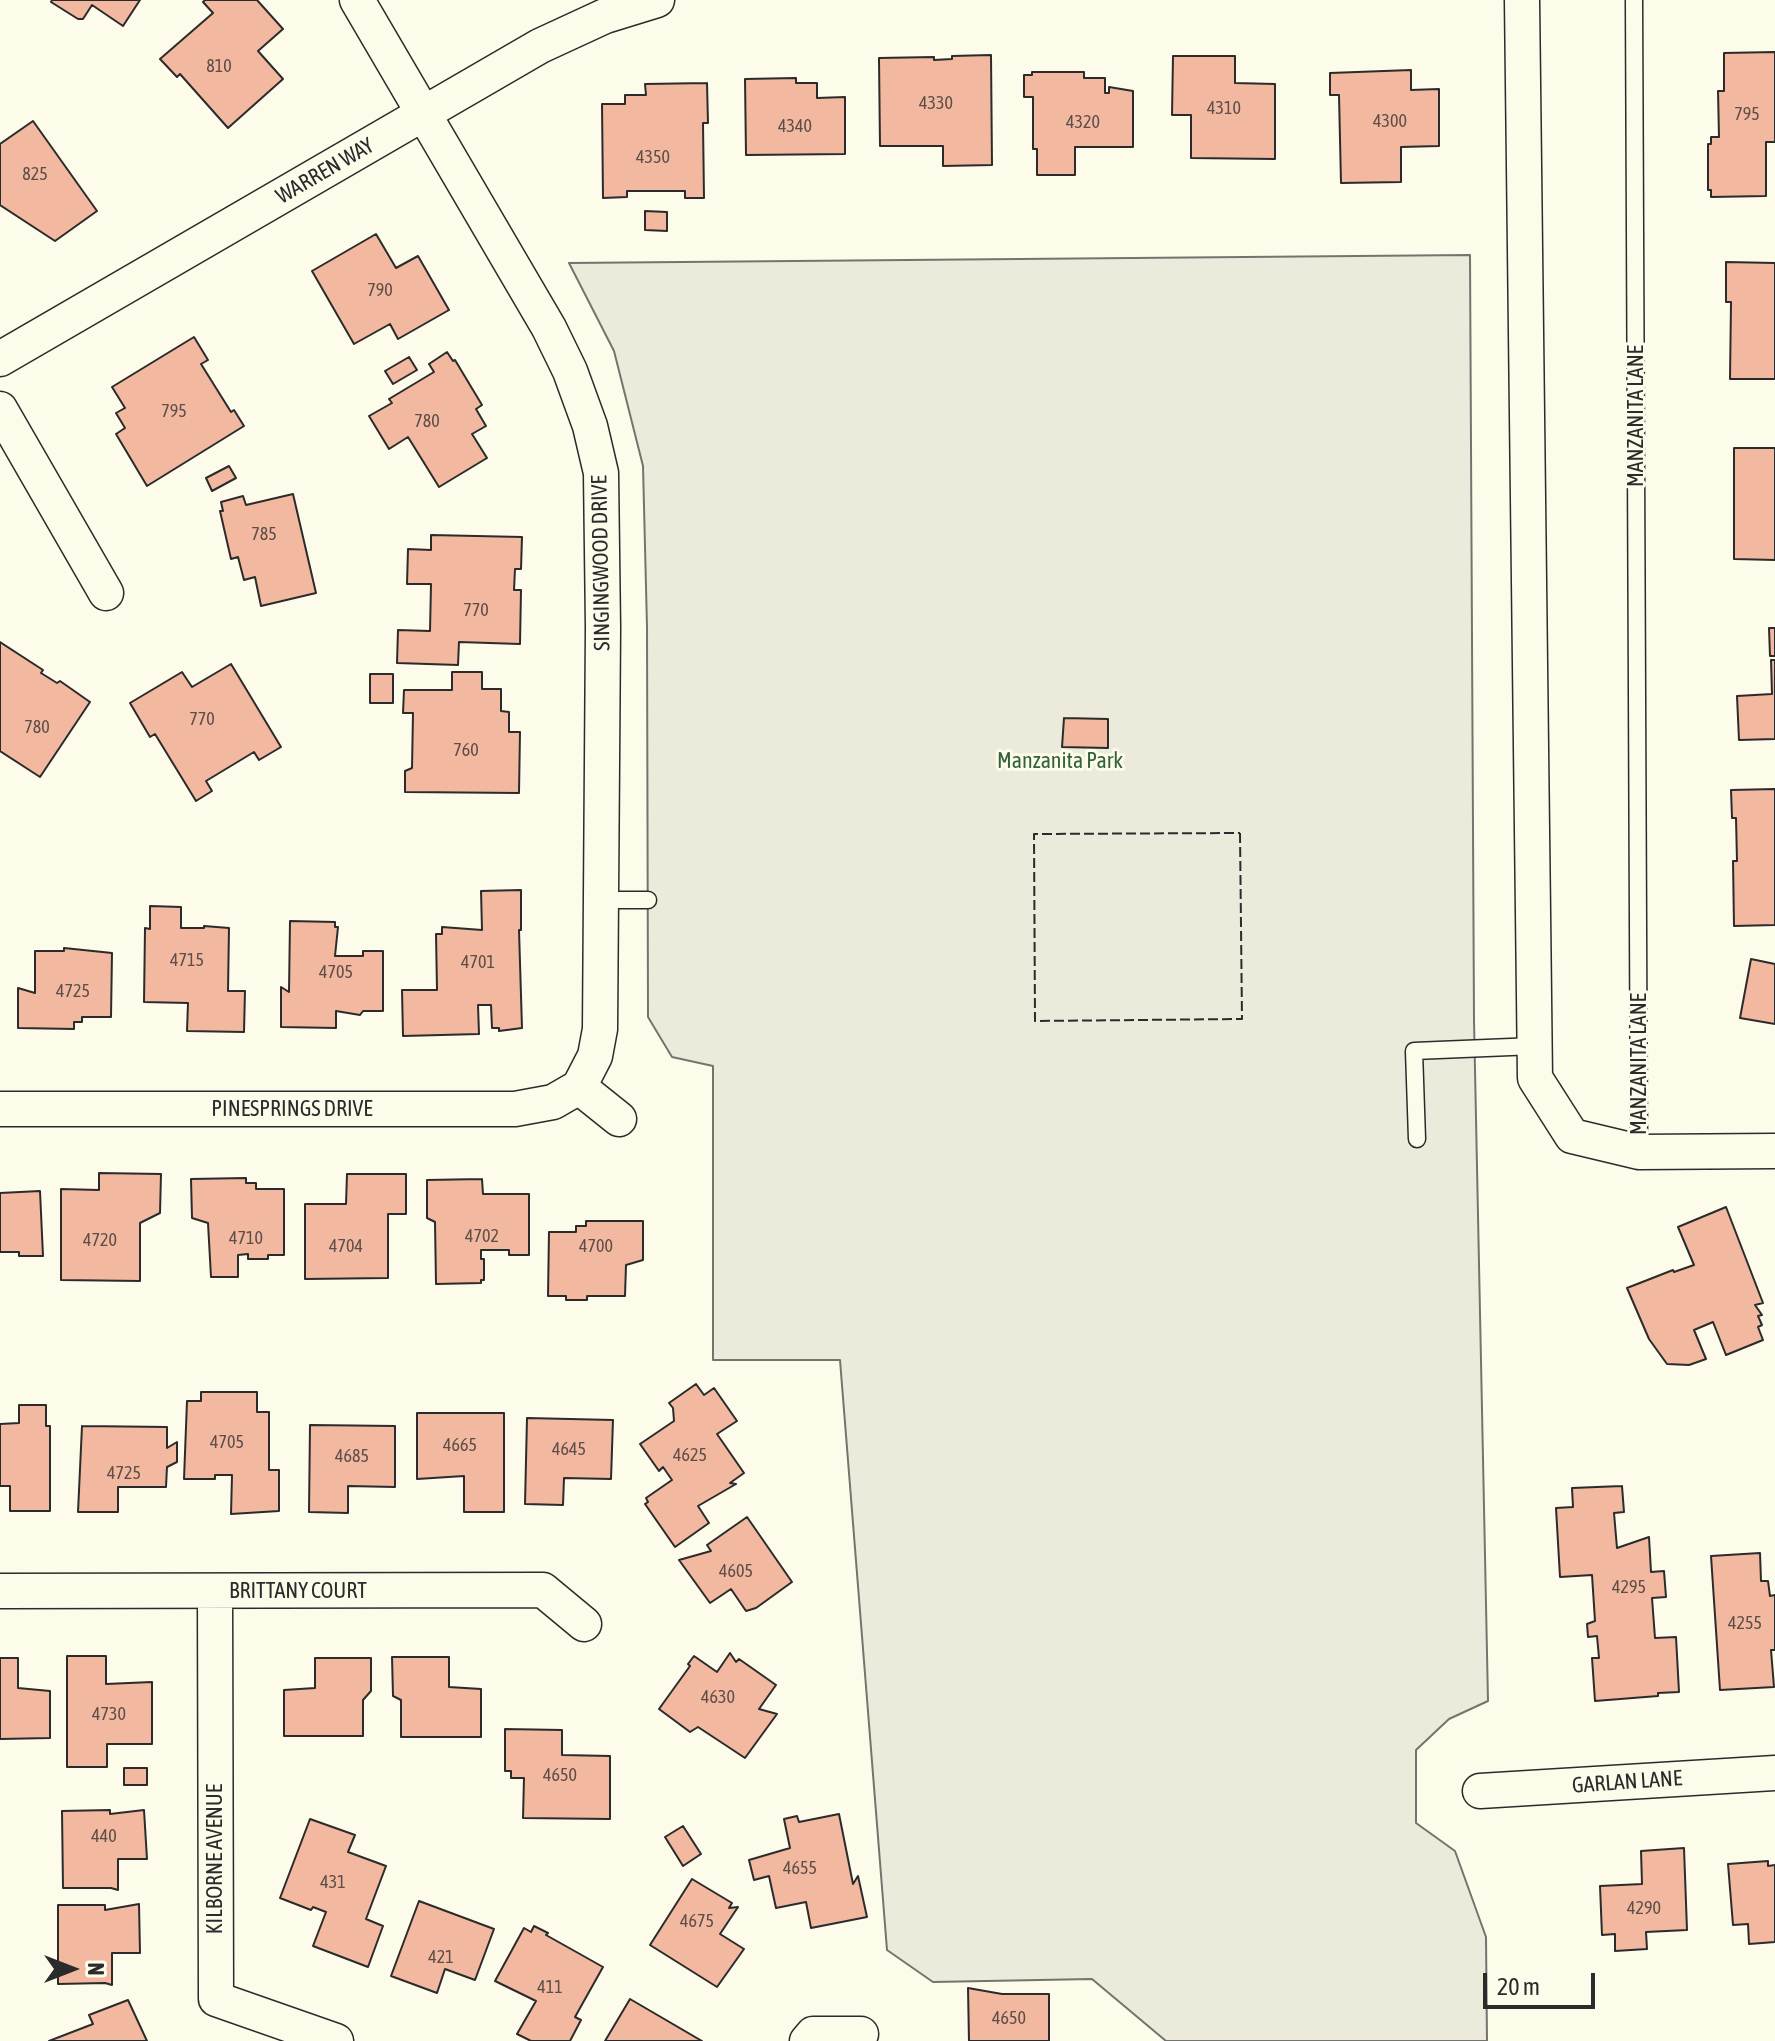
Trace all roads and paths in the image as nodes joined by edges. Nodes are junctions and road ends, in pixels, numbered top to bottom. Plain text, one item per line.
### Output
1 (357, 0) edge
2 (657, 0) edge
3 (1522, 0) edge
4 (1634, 0) edge
5 (424, 113) junction
6 (0, 359) edge
7 (0, 409) edge
8 (106, 593) dead end
9 (600, 900) junction
10 (648, 900) dead end
11 (1535, 1046) junction
12 (579, 1087) junction
13 (0, 1109) edge
14 (619, 1119) dead end
15 (1417, 1139) dead end
16 (1775, 1151) edge
17 (1639, 1152) junction
18 (0, 1591) edge
19 (215, 1591) junction
20 (584, 1624) dead end
21 (1775, 1773) edge
22 (1480, 1791) dead end
23 (861, 2034) dead end
24 (336, 2041) edge
25 (807, 2041) edge

1 - 5 street, SINGINGWOOD DRIVE
2 - 5 street, WARREN WAY
3 - 11 street, MANZANITA LANE
4 - 17 lane, MANZANITA LANE
5 - 6 street, WARREN WAY
5 - 9 street, SINGINGWOOD DRIVE
7 - 8 street
9 - 10 lane
9 - 12 street, SINGINGWOOD DRIVE
11 - 15 lane
11 - 17 street, MANZANITA LANE
12 - 13 street, PINESPRINGS DRIVE
12 - 14 street
16 - 17 street
18 - 19 street, BRITTANY COURT
19 - 20 street, BRITTANY COURT
19 - 24 street, KILBORNE AVENUE
21 - 22 street, GARLAN LANE
23 - 25 street

